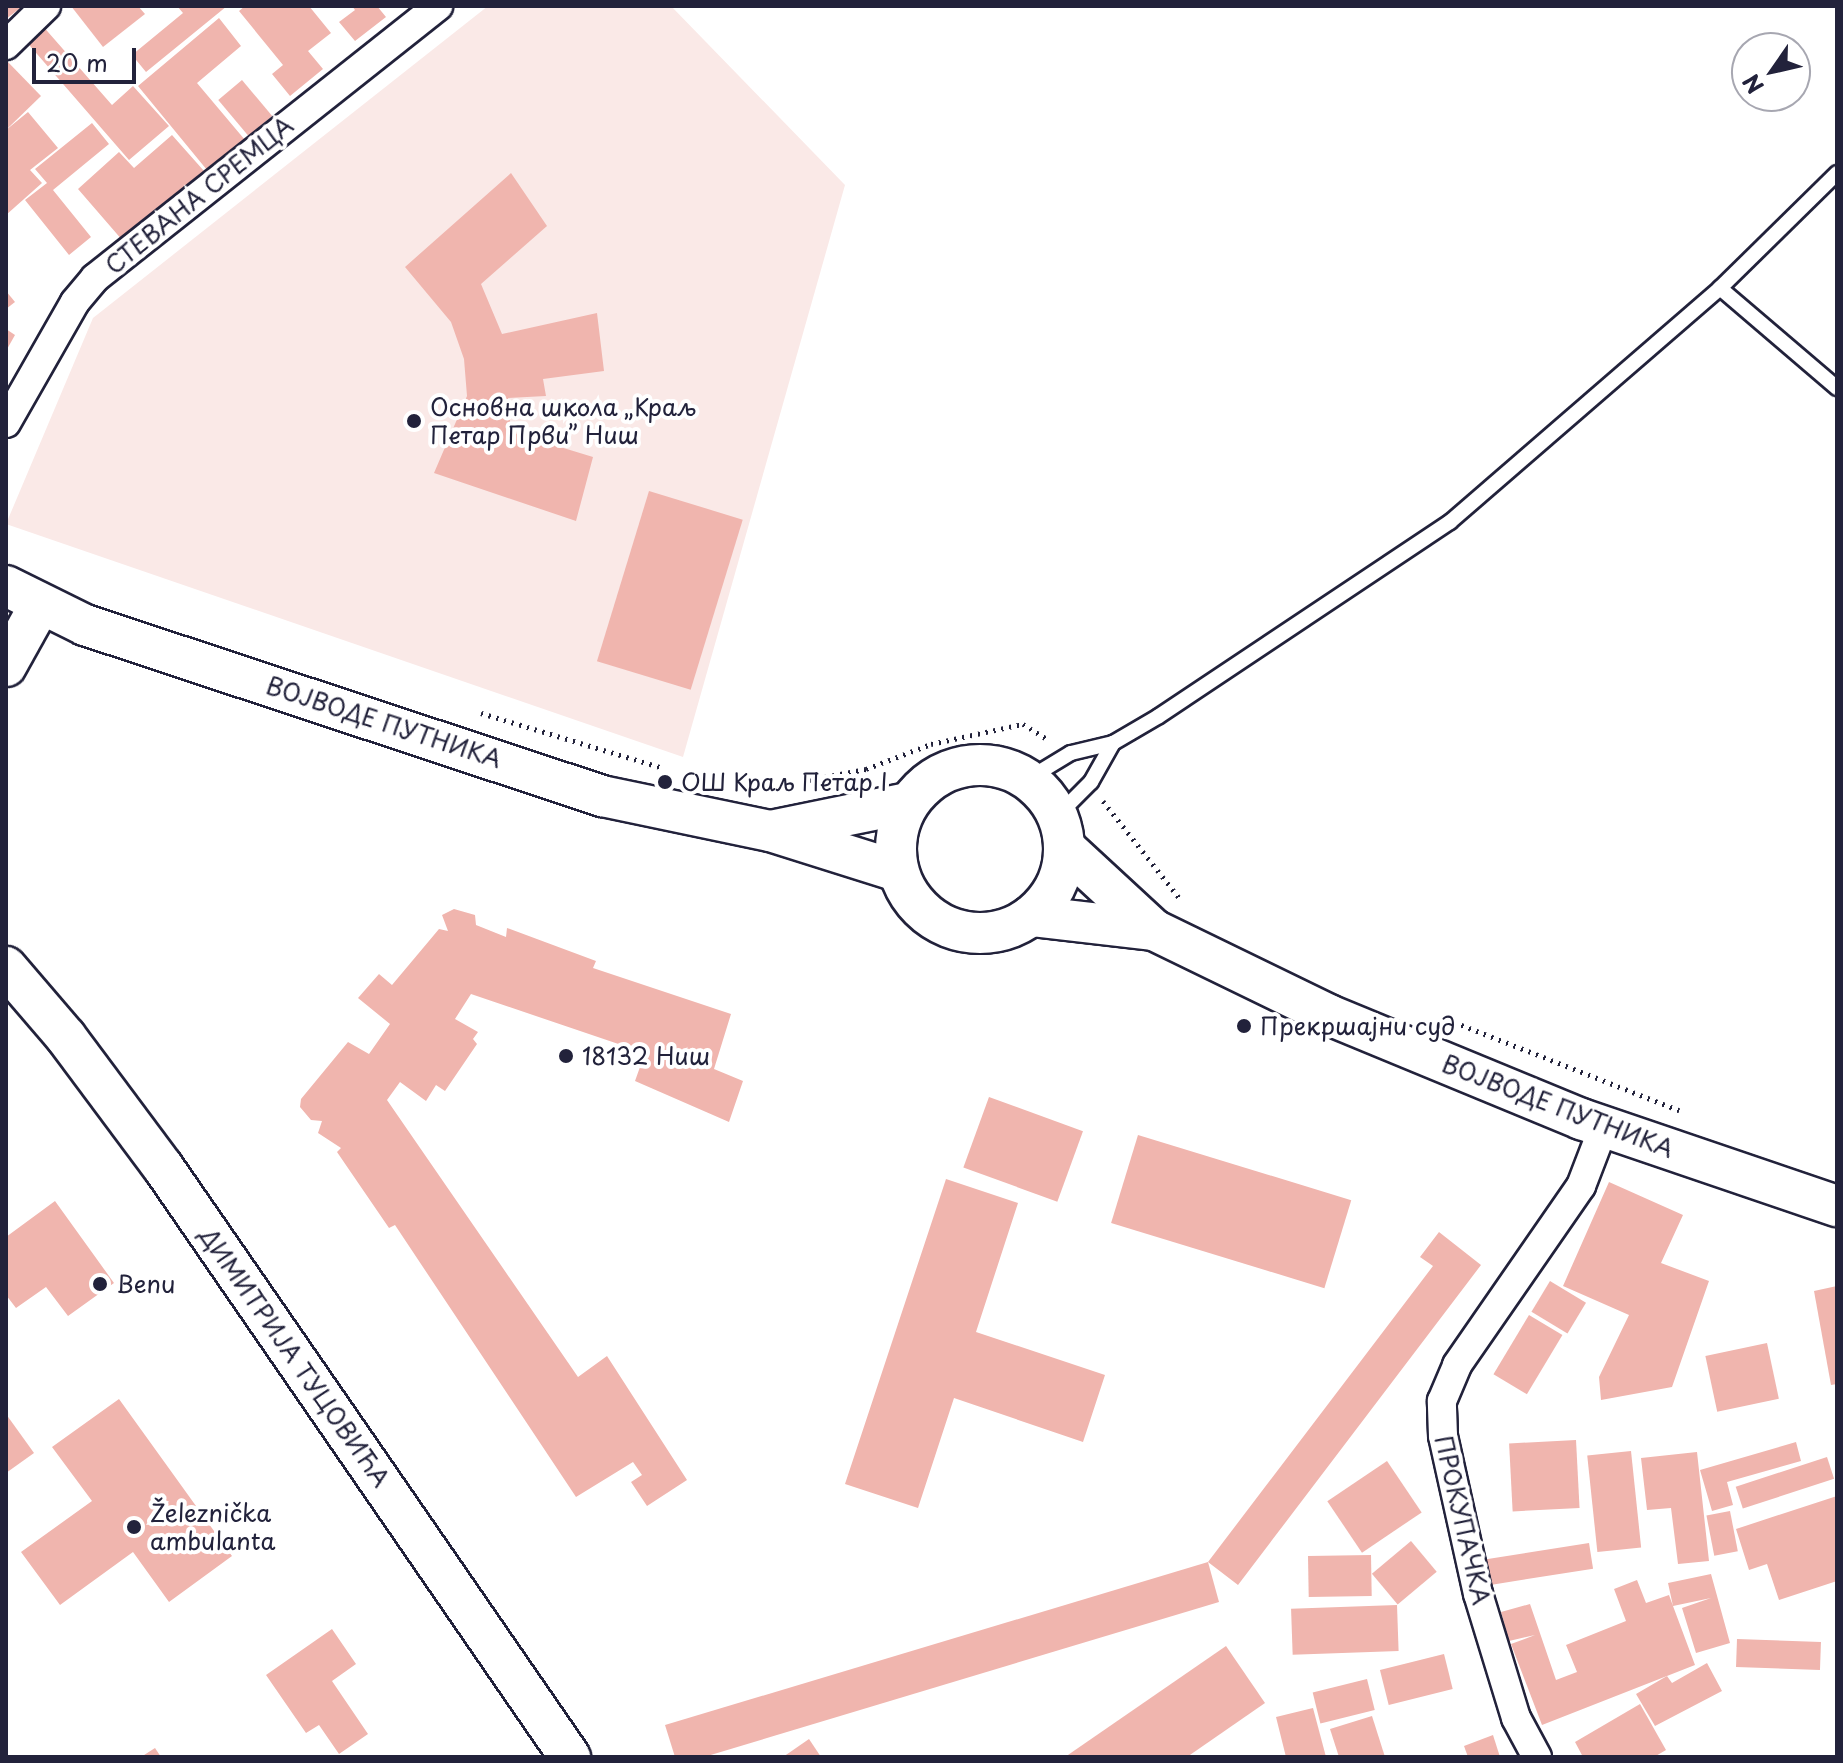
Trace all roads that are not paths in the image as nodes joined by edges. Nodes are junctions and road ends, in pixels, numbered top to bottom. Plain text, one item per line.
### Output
1 (46, 6) edge
2 (438, 6) edge
3 (6, 45) edge
4 (1837, 173) edge
5 (1720, 288) junction
6 (1837, 388) edge
7 (6, 423) edge
8 (23, 595) edge
9 (6, 666) edge
10 (1113, 743) junction
11 (1028, 779) junction
12 (908, 803) junction
13 (770, 831) junction
14 (1061, 831) junction
15 (898, 871) junction
16 (1031, 916) junction
17 (1154, 930) junction
18 (6, 967) edge
19 (1604, 1126) junction
20 (1837, 1206) edge
21 (570, 1757) edge
22 (1537, 1757) edge

1 - 3 street
2 - 7 street, СТЕВАНА СРЕМЦА
4 - 5 lane
5 - 6 lane
5 - 10 lane
8 - 9 street
8 - 13 street, ВОЈВОДЕ ПУТНИКА
10 - 11 lane
10 - 14 lane
11 - 12 street
11 - 14 street, ВОЈВОДЕ ПУТНИКА
12 - 13 street, ВОЈВОДЕ ПУТНИКА
12 - 15 street
13 - 15 street, ВОЈВОДЕ ПУТНИКА
14 - 16 street, ВОЈВОДЕ ПУТНИКА
14 - 17 street, ВОЈВОДЕ ПУТНИКА
15 - 16 street, ВОЈВОДЕ ПУТНИКА
16 - 17 street, ВОЈВОДЕ ПУТНИКА
17 - 19 street, ВОЈВОДЕ ПУТНИКА
18 - 21 street, ДИМИТРИЈА ТУЦОВИЋА
19 - 20 street, ВОЈВОДЕ ПУТНИКА
19 - 22 street, ПРОКУПАЧКА

